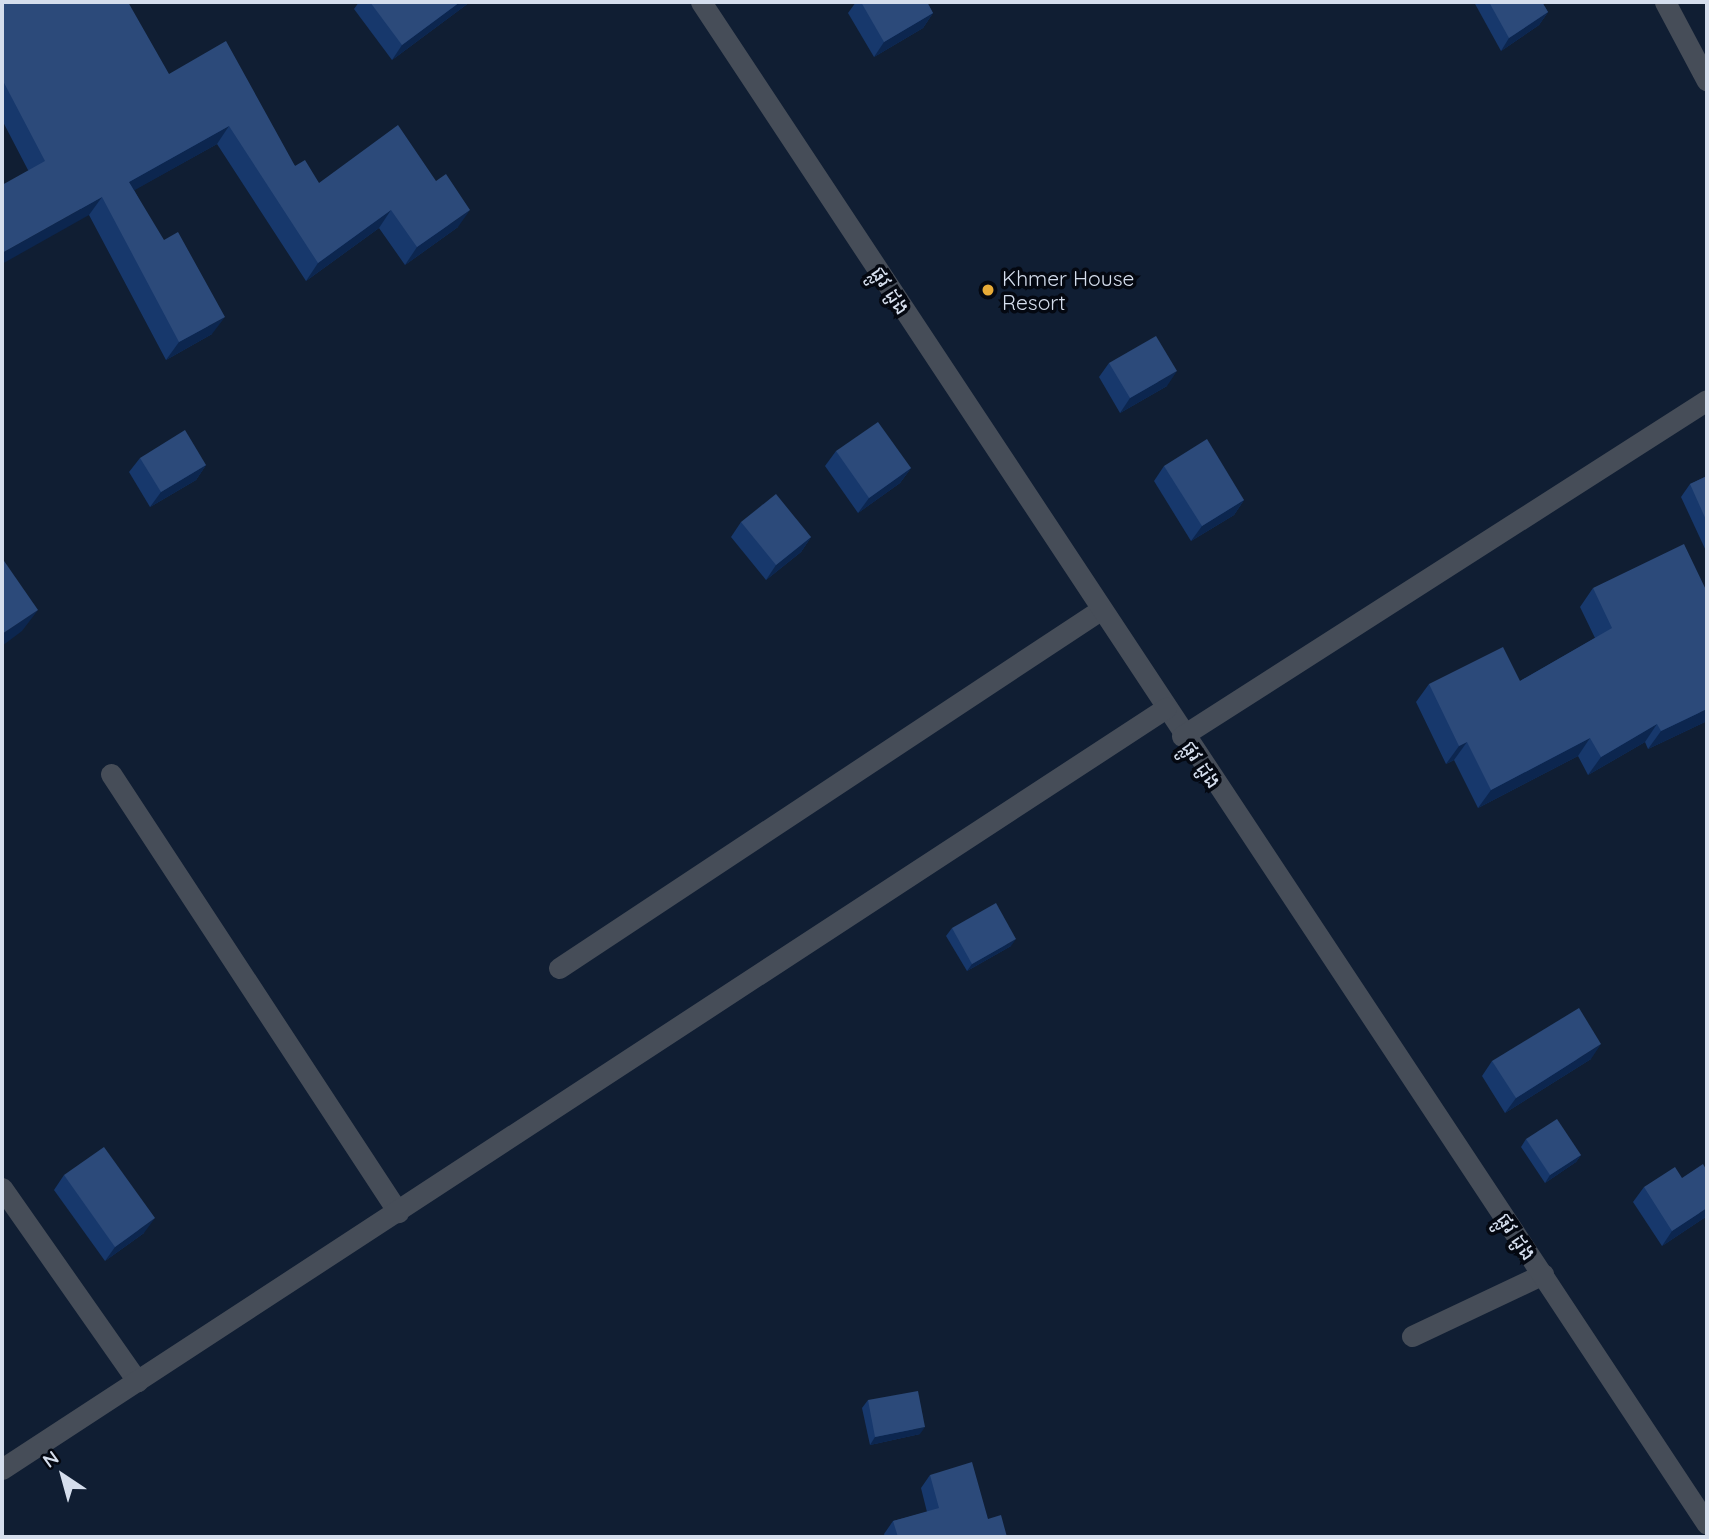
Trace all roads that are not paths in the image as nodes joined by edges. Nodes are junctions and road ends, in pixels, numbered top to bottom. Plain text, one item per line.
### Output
1 (701, 2) edge
2 (1665, 2) edge
3 (1707, 80) edge
4 (1707, 400) edge
5 (1100, 610) junction
6 (1166, 708) junction
7 (1182, 736) junction
8 (111, 774) dead end
9 (559, 968) dead end
10 (2, 1188) edge
11 (398, 1212) junction
12 (1543, 1274) junction
13 (1412, 1336) dead end
14 (137, 1381) junction
15 (2, 1469) edge
16 (1707, 1524) edge

1 - 5 street, ផ្លូវ ដូង
2 - 3 street
4 - 7 street
5 - 6 street, ផ្លូវ ដូង
5 - 9 street
6 - 7 street, ផ្លូវ ដូង
6 - 11 street
7 - 12 street, ផ្លូវ ដូង
8 - 11 street
10 - 14 street
11 - 14 street
12 - 13 street
12 - 16 street, ផ្លូវ ដូង
14 - 15 street

